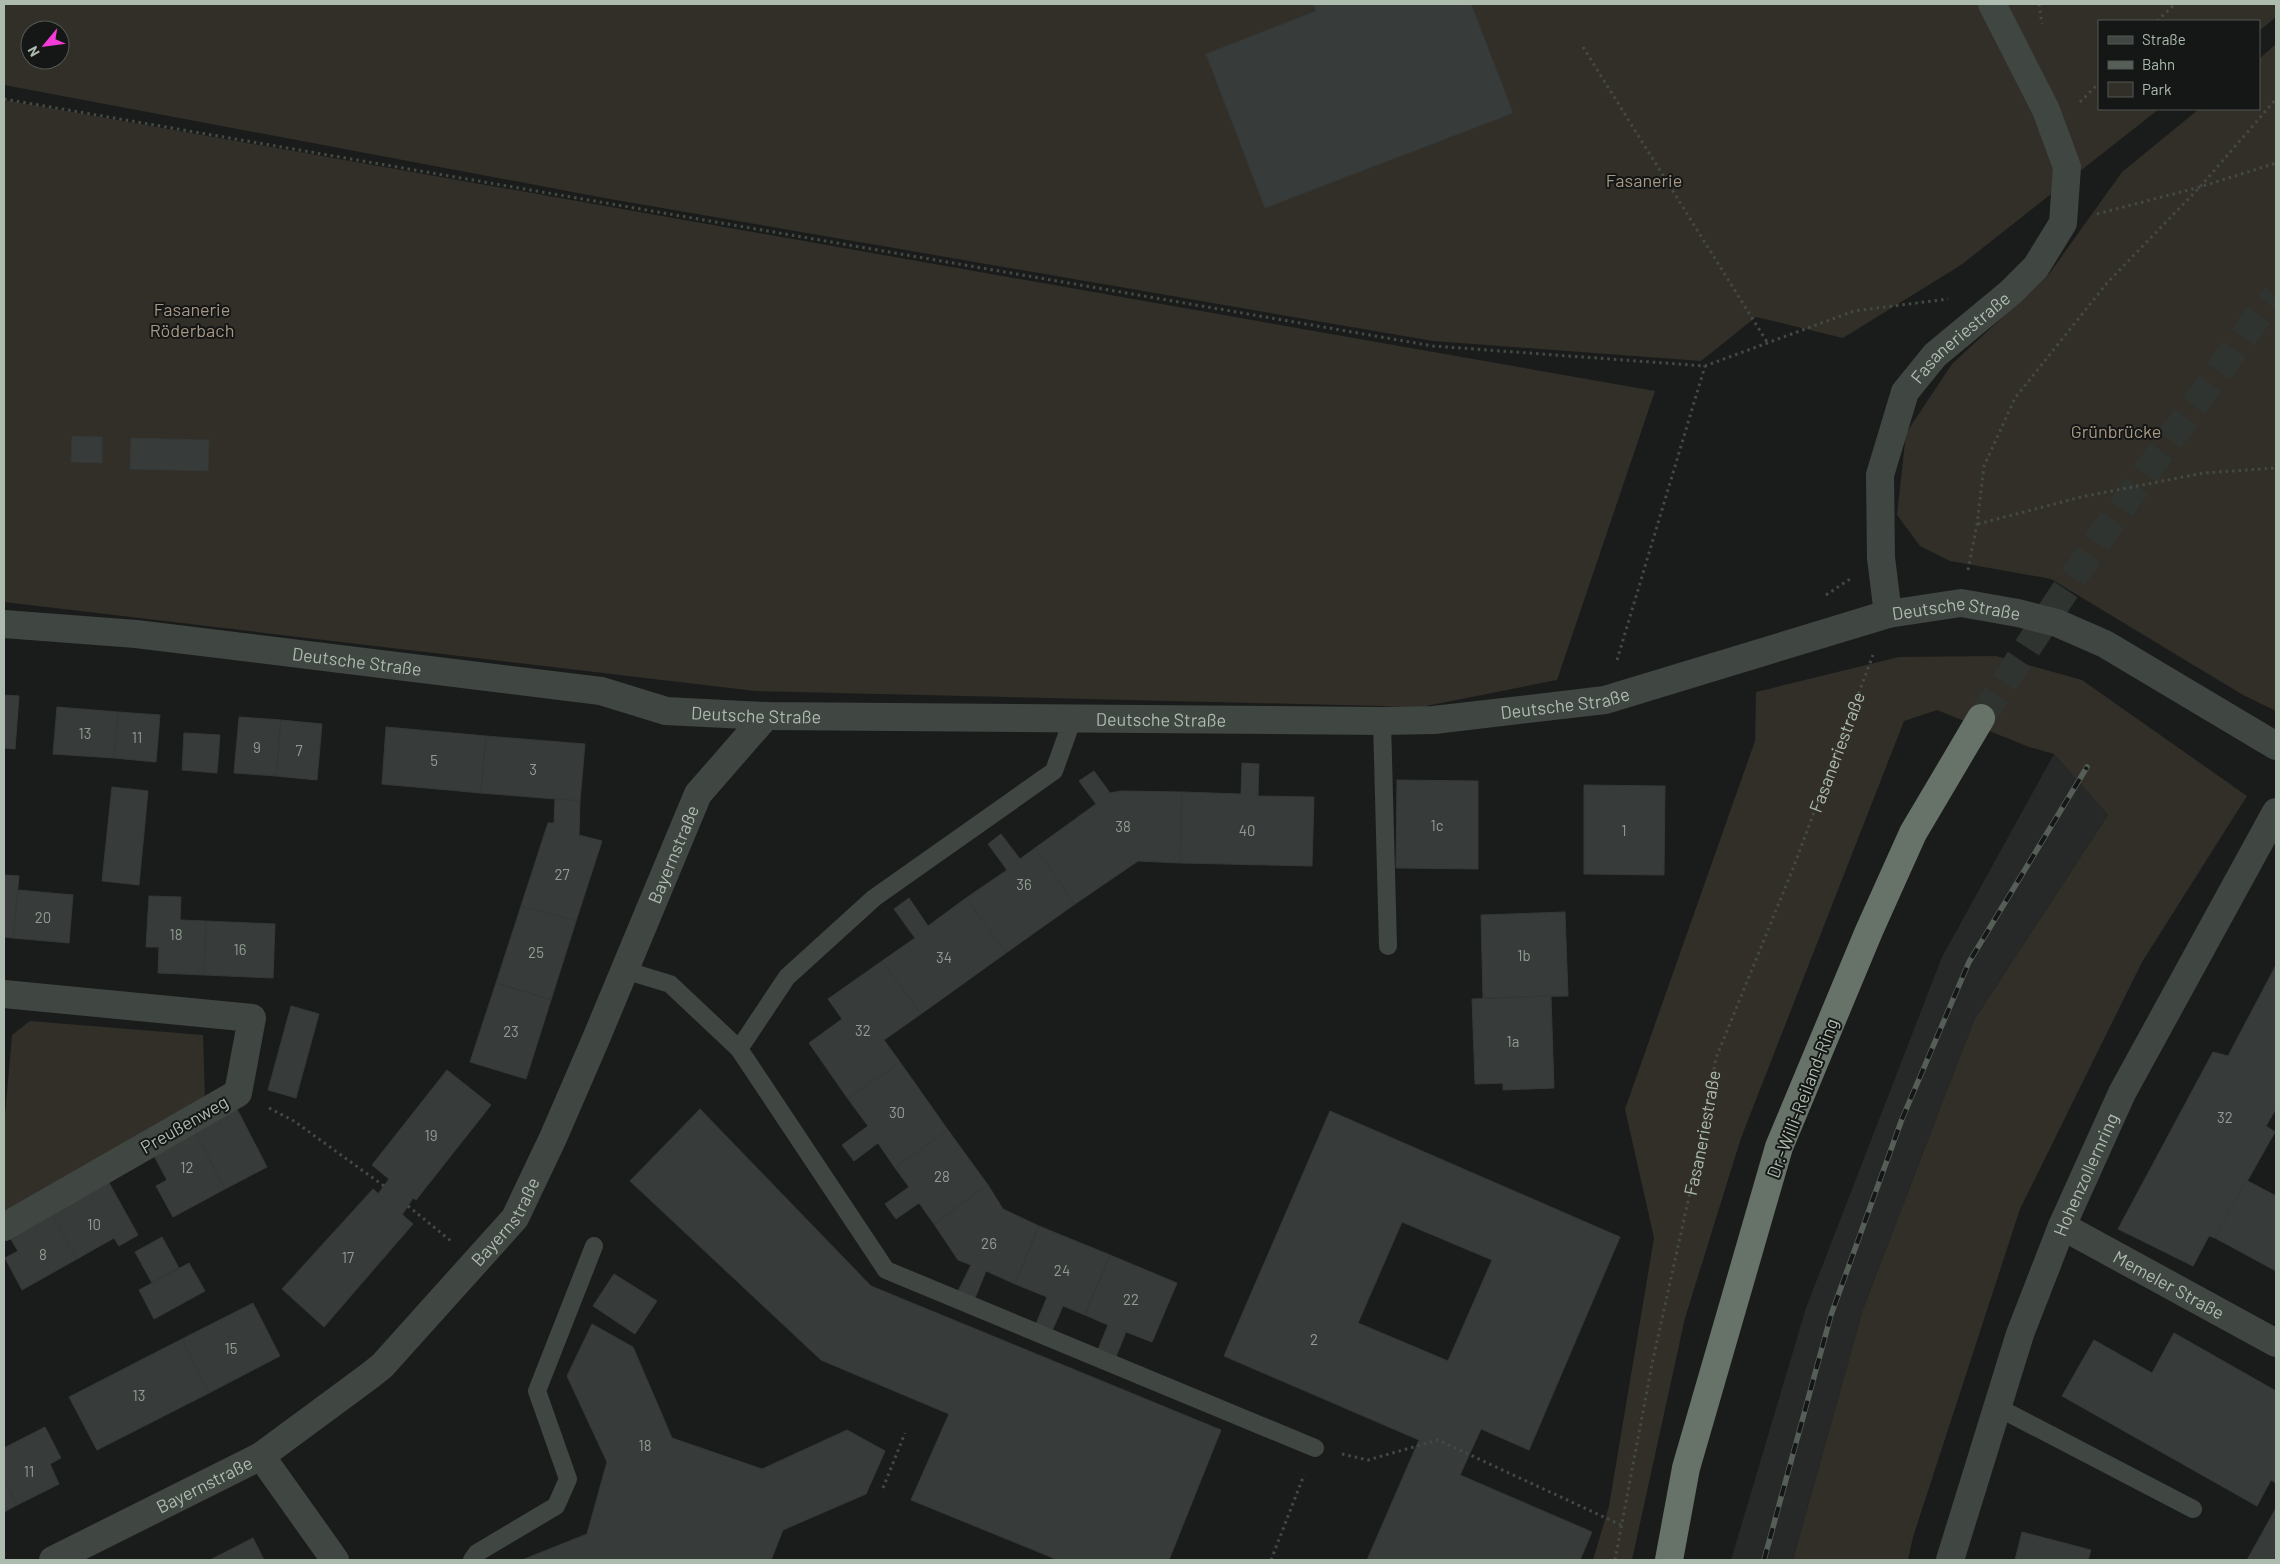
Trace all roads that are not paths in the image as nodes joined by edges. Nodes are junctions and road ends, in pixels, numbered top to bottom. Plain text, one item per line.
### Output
1 (1992, 4) edge
2 (1888, 614) junction
3 (4, 624) edge
4 (766, 716) junction
5 (1073, 718) junction
6 (1981, 718) tunnel mouth
7 (1382, 721) junction
8 (2276, 746) edge
9 (2276, 812) edge
10 (1388, 946) dead end
11 (624, 970) junction
12 (4, 994) edge
13 (739, 1048) junction
14 (2062, 1226) junction
15 (4, 1227) edge
16 (594, 1246) dead end
17 (2276, 1343) edge
18 (1997, 1407) junction
19 (1315, 1448) road end
20 (261, 1456) junction
21 (2193, 1509) dead end
22 (53, 1560) edge
23 (336, 1560) edge
24 (472, 1560) edge
25 (1669, 1560) edge
26 (1950, 1560) edge

1 - 2 street, Fasaneriestraße
2 - 7 street, Deutsche Straße
2 - 8 street, Deutsche Straße
3 - 4 street, Deutsche Straße
4 - 5 street, Deutsche Straße
4 - 11 street, Bayernstraße
5 - 7 street, Deutsche Straße
5 - 13 lane
6 - 25 highway, Dr.-Willi-Reiland-Ring
7 - 10 lane
9 - 14 street, Hohenzollernring
11 - 13 lane
11 - 20 street, Bayernstraße
12 - 15 street, Preußenweg
13 - 19 lane
14 - 17 street, Memeler Straße
14 - 18 street, Hohenzollernring
16 - 24 lane
18 - 21 lane
18 - 26 street, Hohenzollernring
20 - 22 street, Bayernstraße
20 - 23 street

